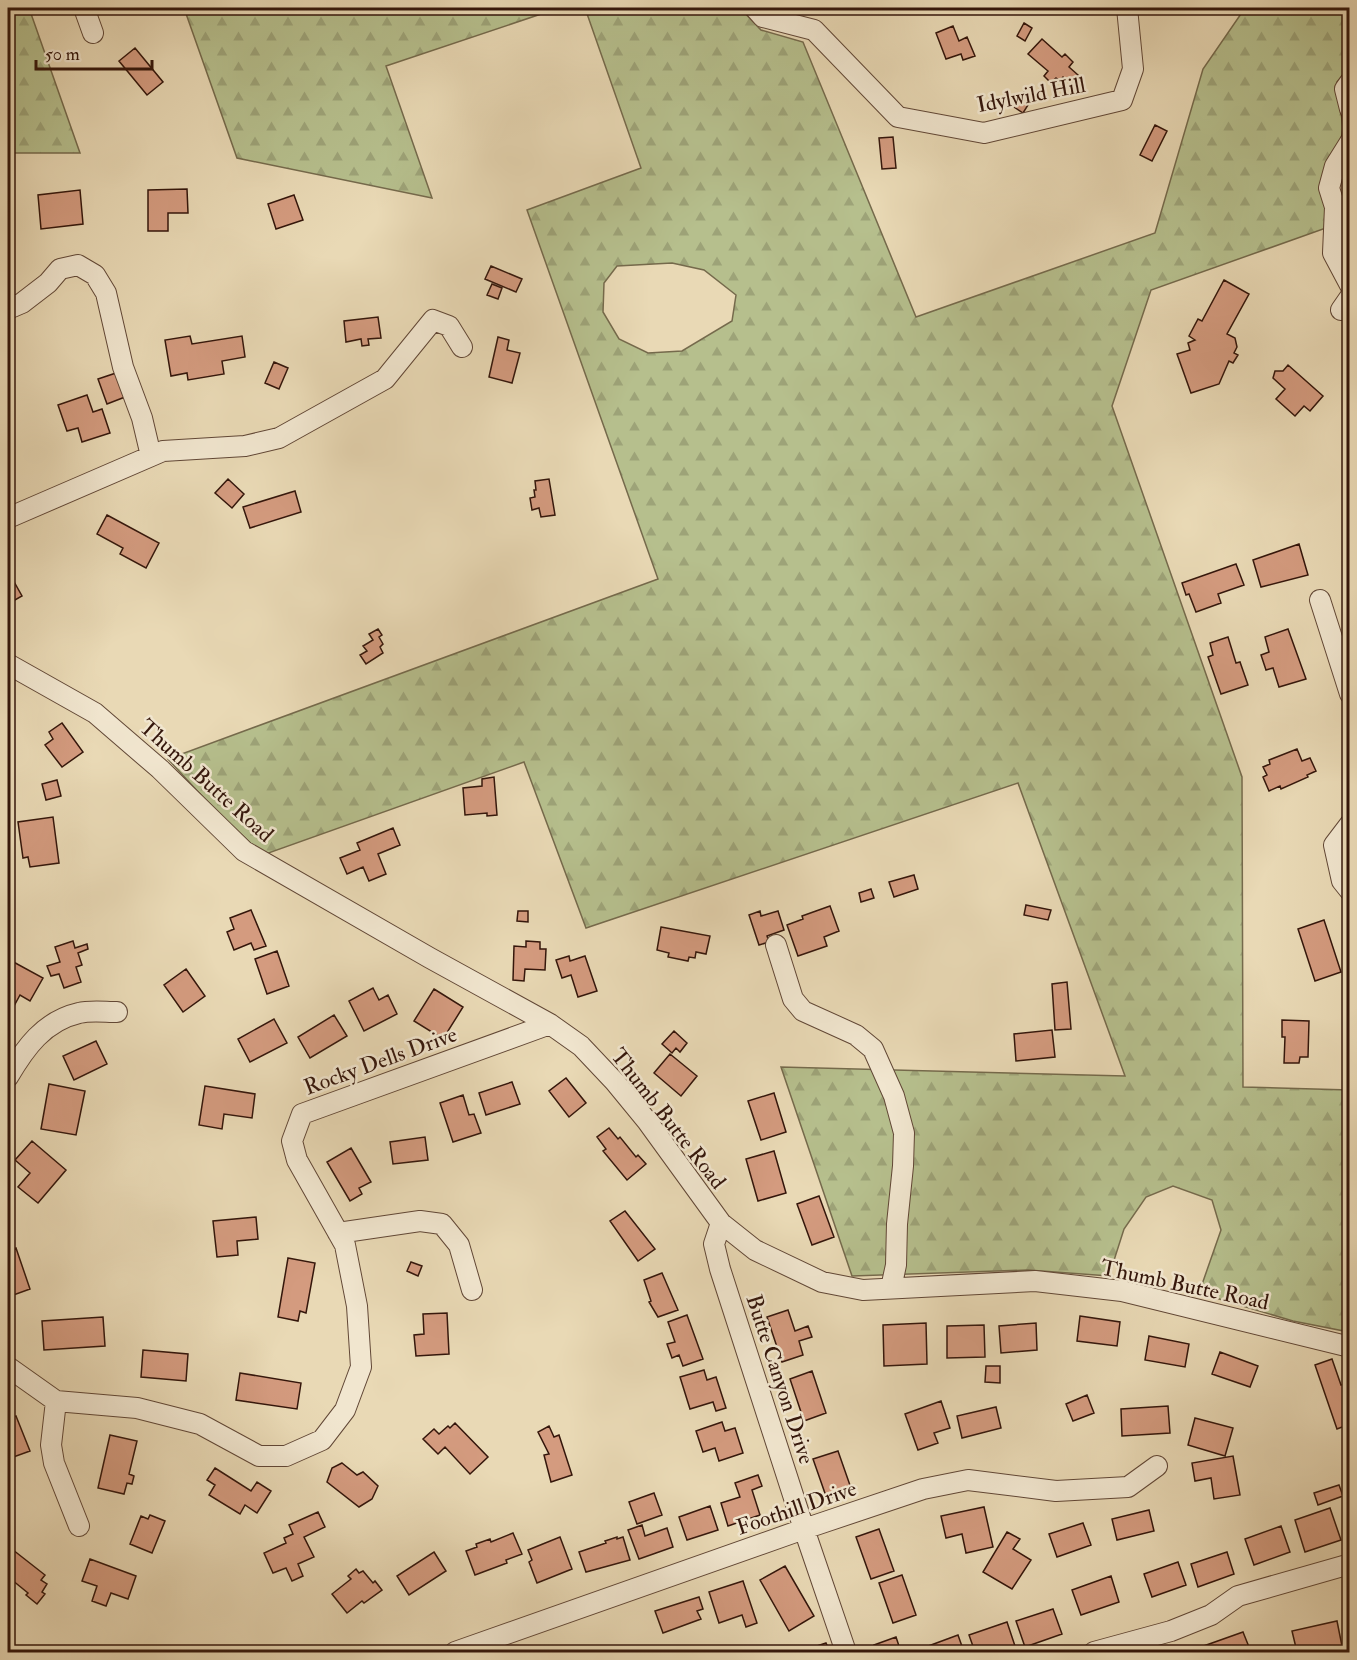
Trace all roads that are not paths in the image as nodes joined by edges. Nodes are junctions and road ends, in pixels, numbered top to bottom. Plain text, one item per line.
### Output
1 (84, 8) edge
2 (755, 8) edge
3 (1126, 8) edge
4 (93, 33) dead end
5 (1350, 82) edge
6 (1350, 109) edge
7 (1350, 142) edge
8 (1348, 291) edge
9 (8, 309) edge
10 (462, 347) dead end
11 (151, 456) junction
12 (8, 518) edge
13 (1320, 600) dead end
14 (8, 664) edge
15 (1350, 694) edge
16 (1350, 824) edge
17 (1350, 891) edge
18 (776, 945) dead end
19 (117, 1012) dead end
20 (550, 1024) junction
21 (8, 1077) edge
22 (721, 1223) junction
23 (338, 1233) junction
24 (891, 1288) junction
25 (471, 1290) dead end
26 (1350, 1347) edge
27 (8, 1367) edge
28 (56, 1401) junction
29 (1157, 1466) dead end
30 (79, 1526) dead end
31 (804, 1529) junction
32 (1350, 1564) edge
33 (455, 1653) edge
34 (846, 1653) edge
35 (1094, 1653) edge

1 - 4 street
2 - 3 street, Idylwild Hill
5 - 6 street
7 - 8 street
9 - 11 street
10 - 11 street
11 - 12 street
13 - 15 street
14 - 20 street, Thumb Butte Road
16 - 17 street
18 - 24 street
19 - 21 street
20 - 22 street, Thumb Butte Road
20 - 23 street, Rocky Dells Drive
22 - 24 street, Thumb Butte Road
22 - 31 street, Butte Canyon Drive
23 - 25 street
23 - 28 street, Rocky Dells Drive
24 - 26 street, Thumb Butte Road
27 - 28 street
28 - 30 street
29 - 31 street, Foothill Drive
31 - 33 street, Foothill Drive
31 - 34 street, Butte Canyon Drive
32 - 35 street

